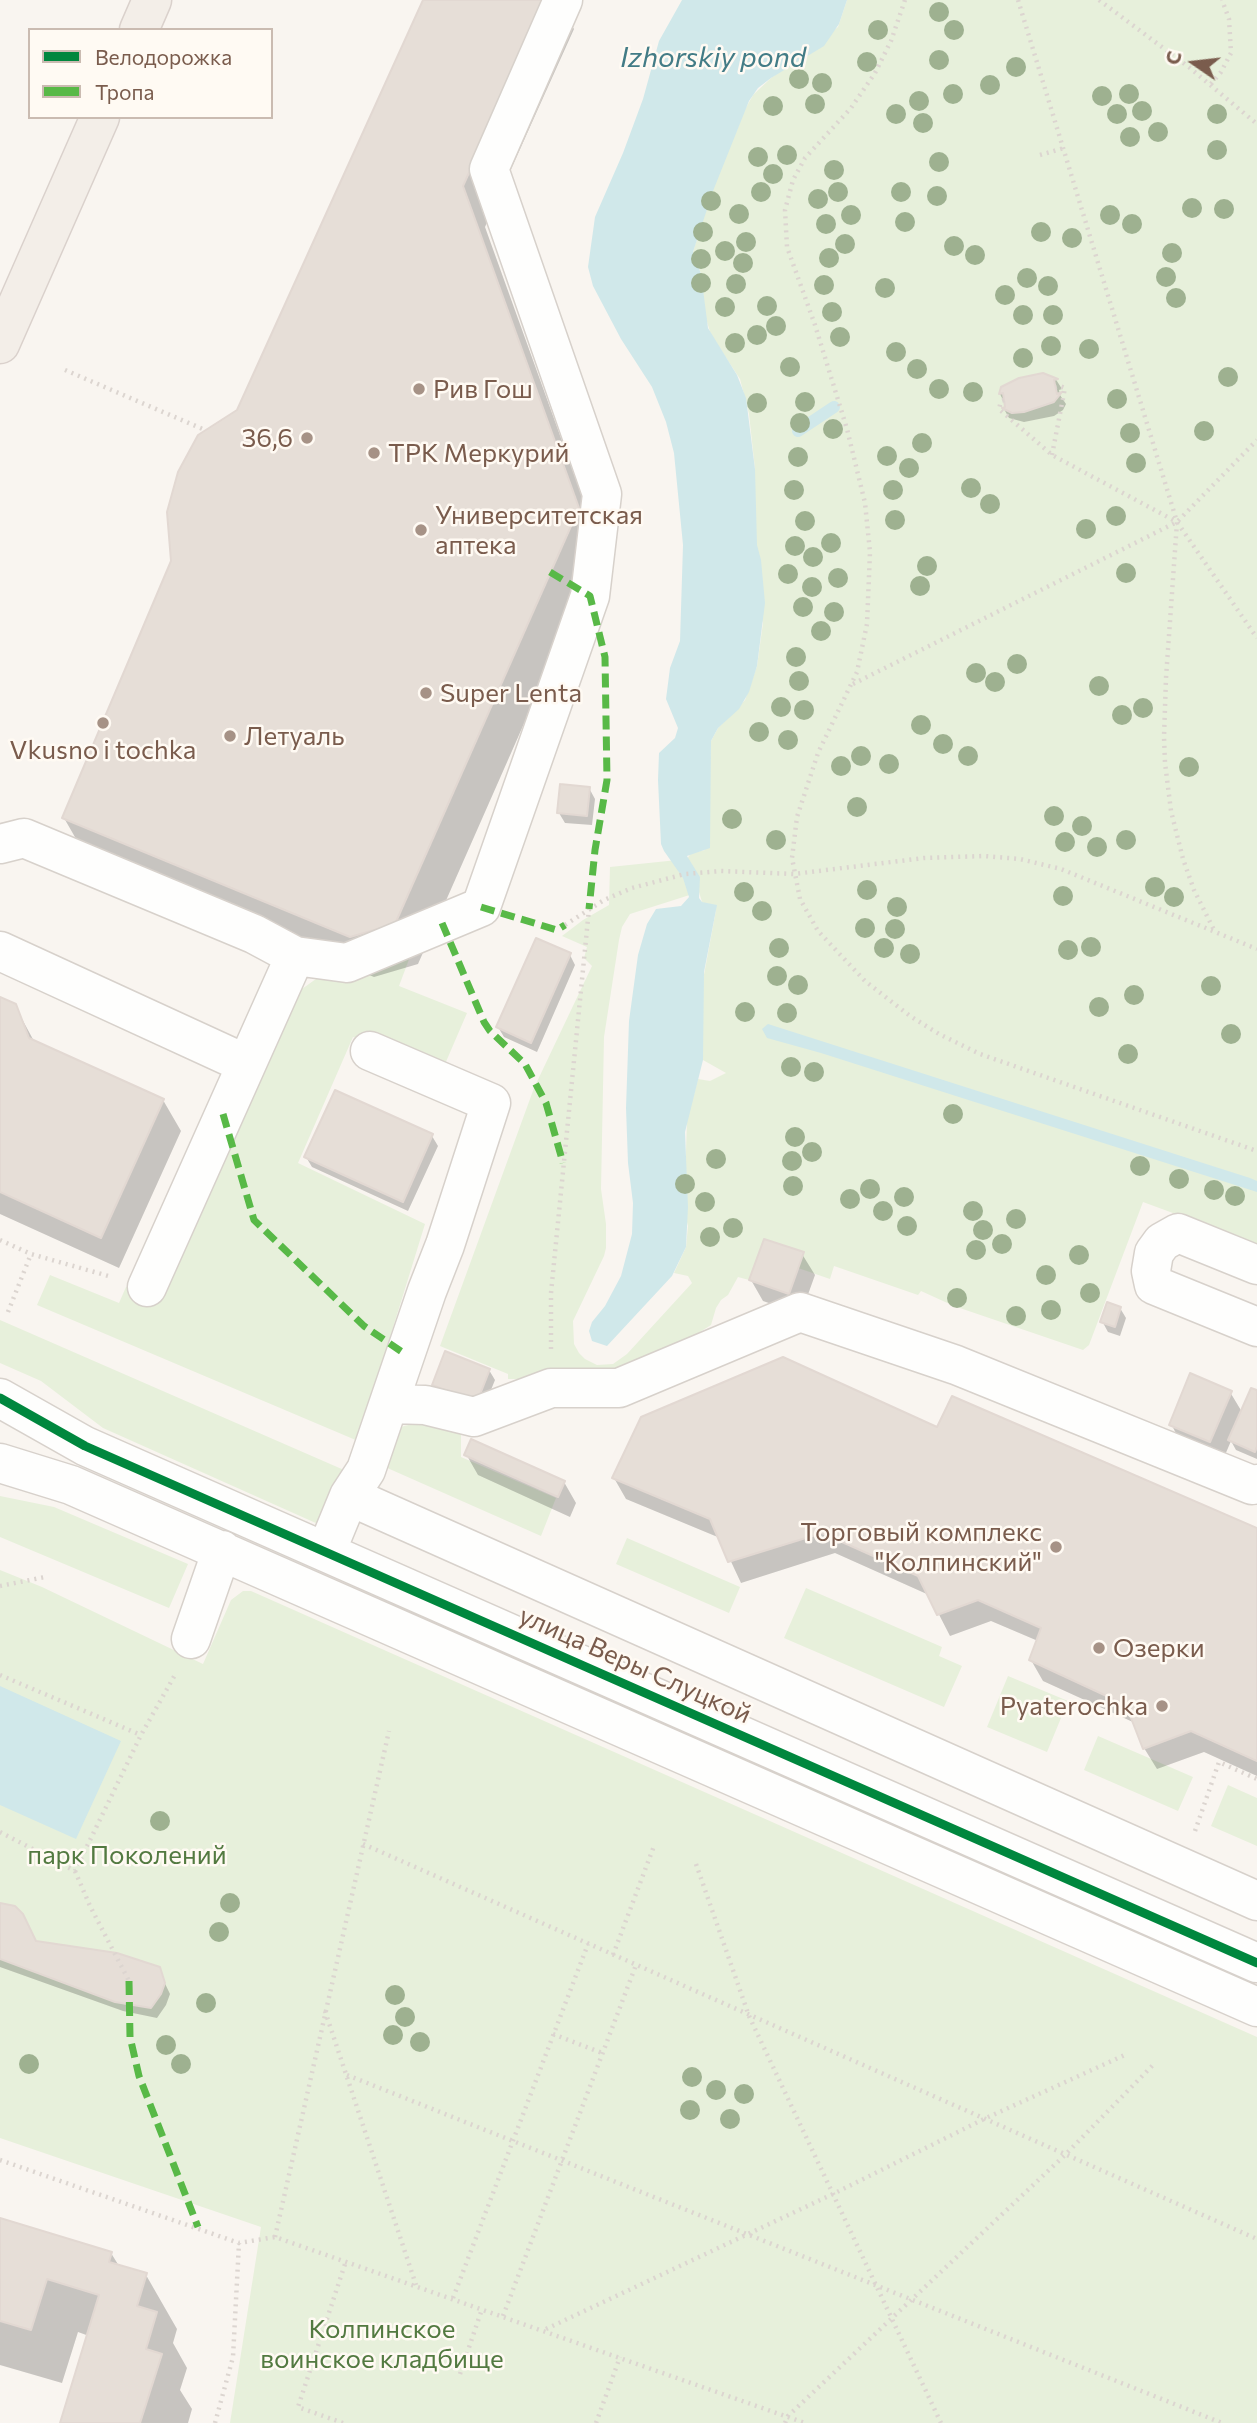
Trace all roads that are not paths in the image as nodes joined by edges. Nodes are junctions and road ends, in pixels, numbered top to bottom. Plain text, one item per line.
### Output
1 (152, 0) edge
2 (563, 0) edge
3 (140, 28) edge
4 (99, 119) edge
5 (0, 344) edge
6 (0, 844) edge
7 (0, 951) edge
8 (295, 956) junction
9 (370, 1051) dead end
10 (246, 1064) junction
11 (1257, 1265) edge
12 (147, 1287) road end
13 (1257, 1327) edge
14 (0, 1398) edge
15 (390, 1404) junction
16 (0, 1463) edge
17 (1257, 1484) edge
18 (349, 1496) junction
19 (222, 1550) junction
20 (326, 1552) junction
21 (191, 1639) road end
22 (1257, 1901) edge
23 (1257, 1963) edge
24 (1257, 2007) edge

1 - 3 main road
2 - 8 street
4 - 5 main road
6 - 8 street
7 - 10 street
8 - 10 street
9 - 15 street
10 - 12 street
11 - 13 street
14 - 20 street, улица Веры Слуцкой
15 - 17 street
15 - 18 street
16 - 19 street
18 - 20 street
18 - 22 street
19 - 21 street
19 - 24 street
20 - 23 street, улица Веры Слуцкой

